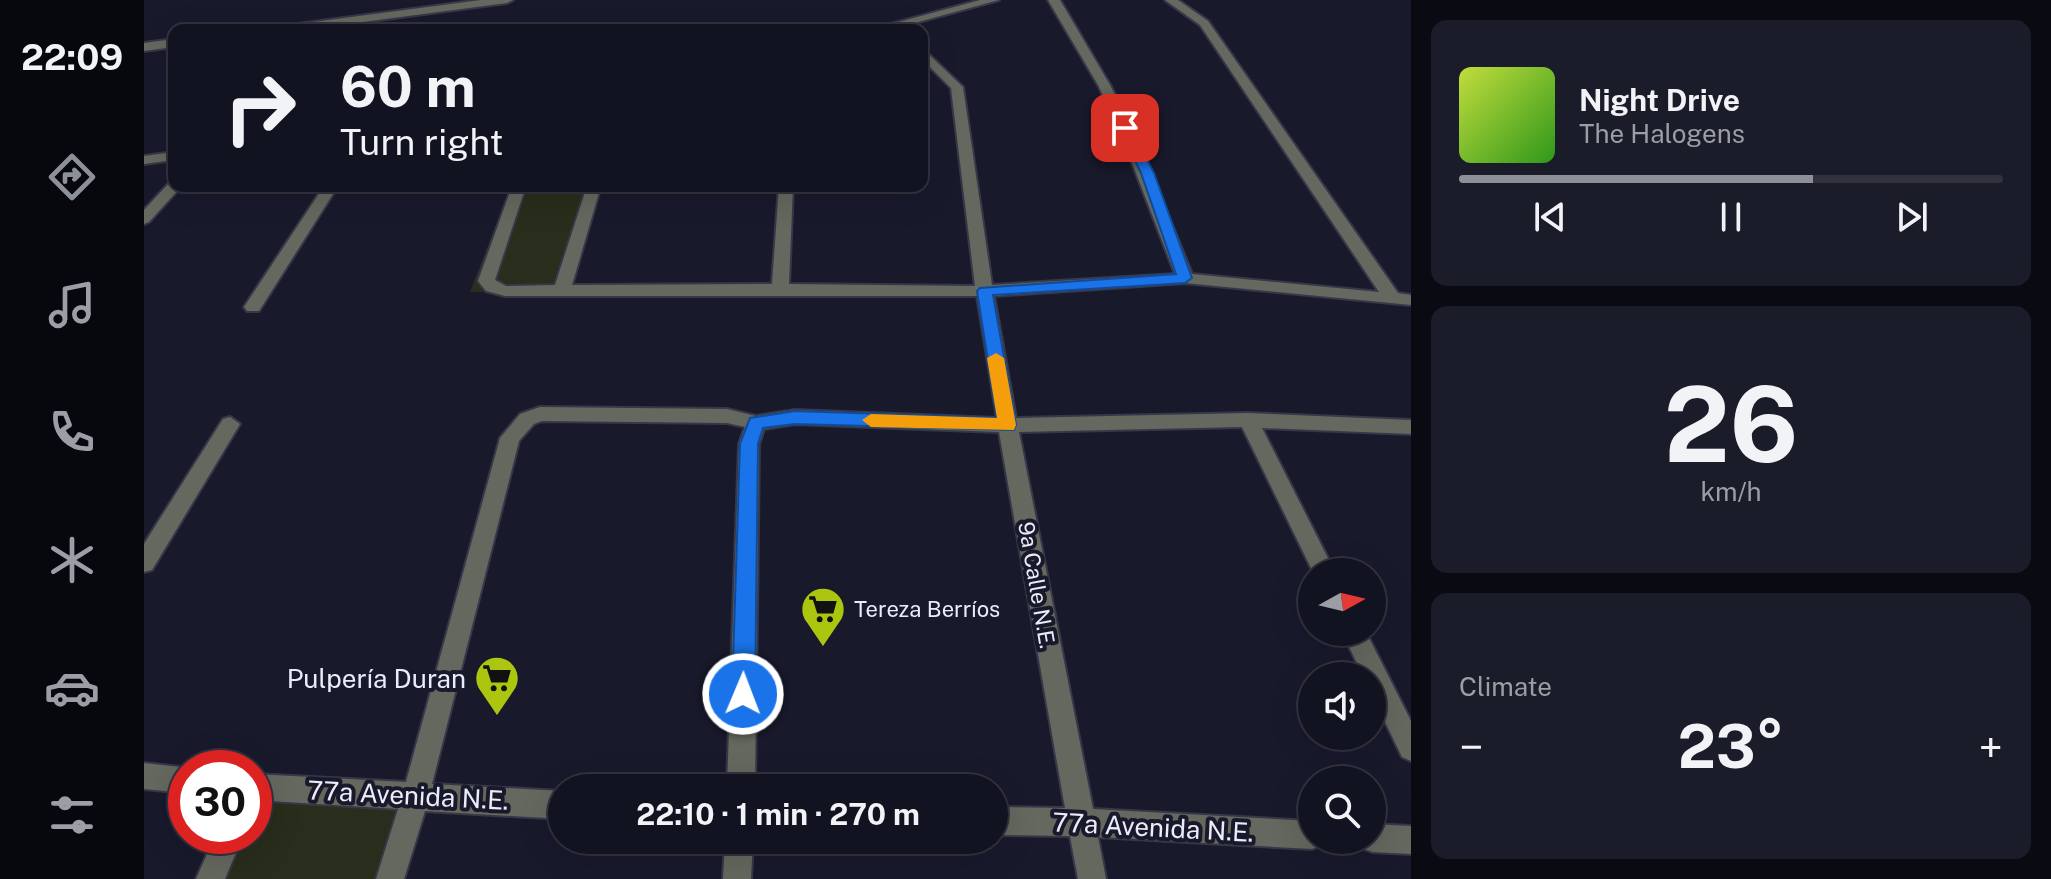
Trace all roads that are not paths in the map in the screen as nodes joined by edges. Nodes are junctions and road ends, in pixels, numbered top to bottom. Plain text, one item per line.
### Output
1 (507, 0) edge
2 (993, 0) edge
3 (1054, 0) edge
4 (1171, 0) edge
5 (321, 24) edge
6 (912, 24) edge
7 (168, 44) edge
8 (144, 47) edge
9 (928, 58) edge
10 (168, 157) edge
11 (144, 160) edge
12 (169, 192) edge
13 (327, 192) edge
14 (517, 192) edge
15 (592, 192) edge
16 (786, 192) edge
17 (144, 219) edge
18 (1185, 278) junction
19 (780, 289) junction
20 (562, 291) junction
21 (985, 291) junction
22 (1393, 299) junction
23 (1411, 300) edge
24 (253, 307) dead end
25 (1248, 420) junction
26 (756, 423) junction
27 (230, 424) dead end
28 (1007, 425) junction
29 (1411, 427) edge
30 (1317, 558) edge
31 (144, 563) edge
32 (1361, 646) edge
33 (1411, 748) edge
34 (741, 774) edge
35 (144, 776) edge
36 (168, 778) edge
37 (272, 788) edge
38 (416, 794) junction
39 (548, 804) edge
40 (1008, 821) edge
41 (1080, 822) junction
42 (1298, 834) edge
43 (1386, 839) edge
44 (1411, 840) edge
45 (221, 854) edge
46 (738, 854) edge
47 (210, 879) edge
48 (390, 879) edge
49 (737, 879) edge
50 (1092, 879) edge

1 - 5 street
2 - 6 street
3 - 18 street
4 - 22 street
7 - 8 street
9 - 21 street, 9a Calle N.E.
10 - 11 street
12 - 17 street
13 - 24 street
14 - 20 street
15 - 20 street
16 - 19 street
18 - 21 street
18 - 22 street
19 - 20 street
19 - 21 street
21 - 28 street, 9a Calle N.E.
22 - 23 street
25 - 28 street
25 - 29 street
25 - 30 street
26 - 28 street
26 - 34 street
26 - 38 street
27 - 31 street
28 - 41 street, 9a Calle N.E.
32 - 33 street
35 - 36 street
37 - 38 street, 77a Avenida N.E.
38 - 39 street, 77a Avenida N.E.
38 - 48 street
40 - 41 street, 77a Avenida N.E.
41 - 42 street, 77a Avenida N.E.
41 - 50 street, 9a Calle N.E.
43 - 44 street
45 - 47 street
46 - 49 street

